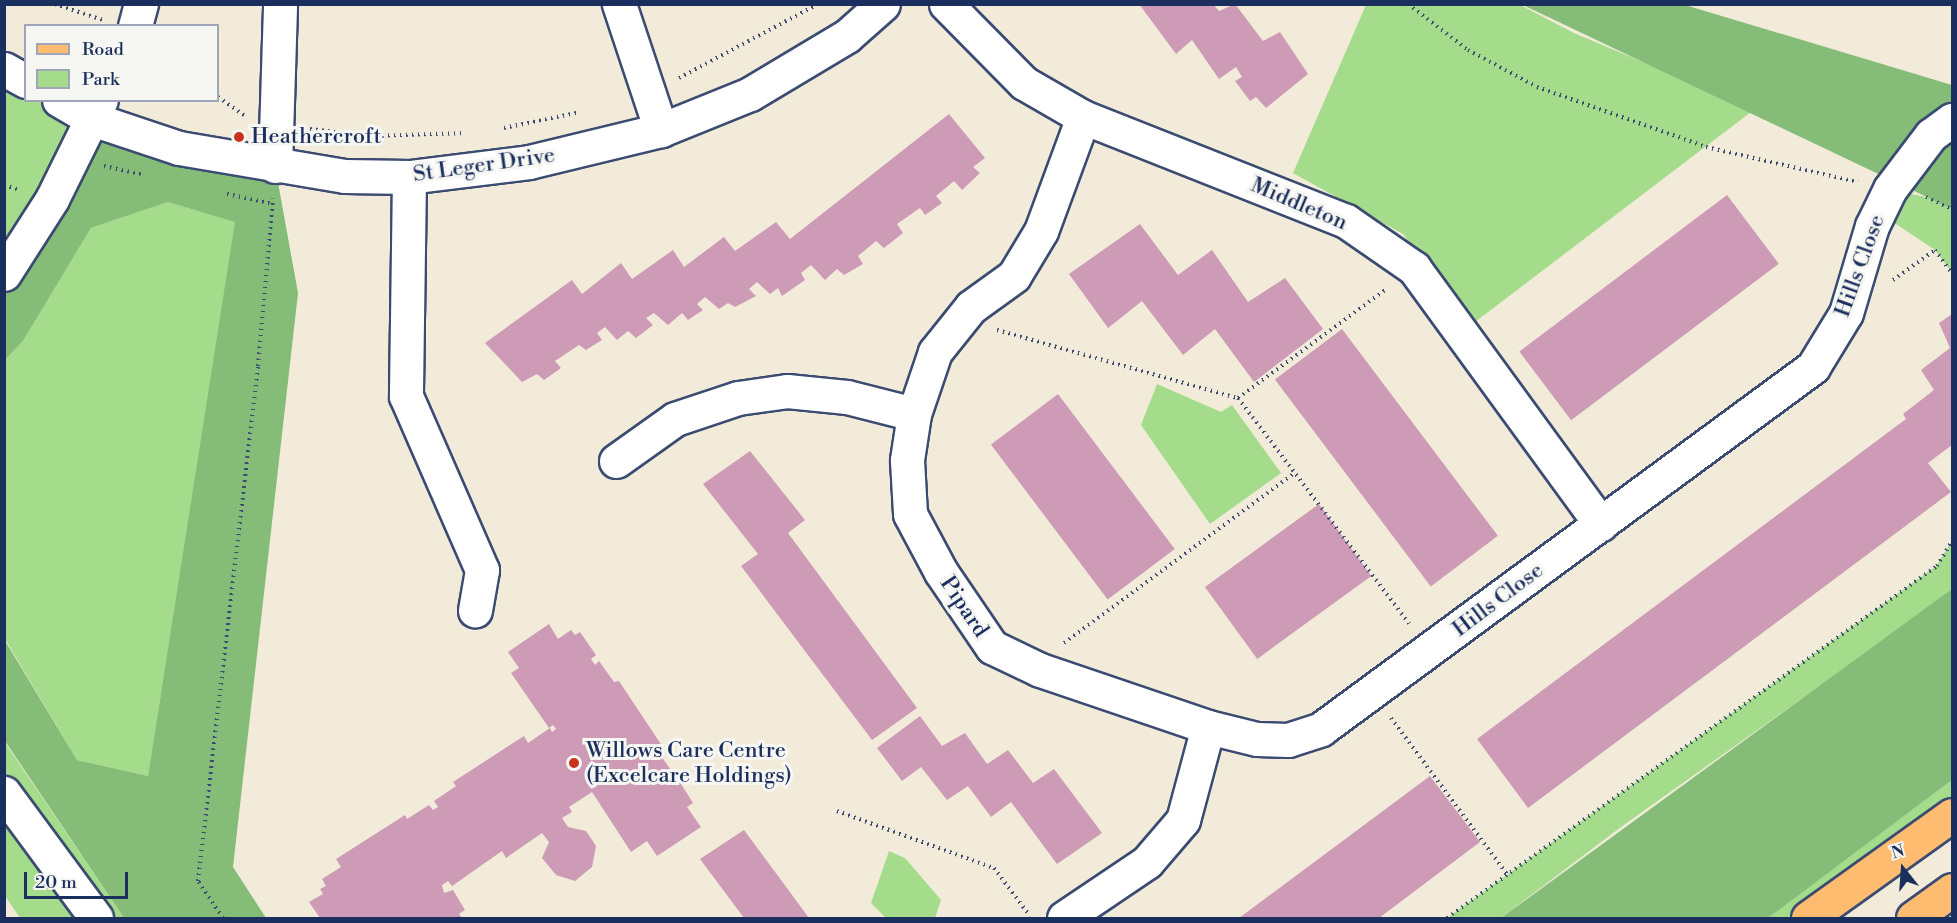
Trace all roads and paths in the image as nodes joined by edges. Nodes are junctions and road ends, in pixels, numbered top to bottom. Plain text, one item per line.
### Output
1 (55, 4) edge
2 (141, 4) edge
3 (280, 4) edge
4 (619, 4) edge
5 (818, 4) edge
6 (884, 4) edge
7 (946, 4) edge
8 (1408, 4) edge
9 (122, 24) edge
10 (4, 69) edge
11 (24, 80) edge
12 (647, 87) junction
13 (219, 98) edge
14 (66, 102) edge
15 (96, 110) edge
16 (580, 112) dead end
17 (1083, 117) junction
18 (1953, 120) edge
19 (277, 126) junction
20 (495, 130) dead end
21 (661, 130) junction
22 (472, 133) dead end
23 (99, 165) dead end
24 (275, 166) junction
25 (146, 175) dead end
26 (409, 177) junction
27 (4, 185) edge
28 (1890, 189) junction
29 (215, 191) dead end
30 (51, 199) junction
31 (273, 204) junction
32 (1953, 209) edge
33 (1414, 268) junction
34 (1953, 273) edge
35 (4, 274) edge
36 (1891, 281) dead end
37 (959, 319) junction
38 (1238, 398) junction
39 (914, 414) junction
40 (616, 461) dead end
41 (1295, 473) junction
42 (1601, 524) junction
43 (1953, 541) edge
44 (475, 610) dead end
45 (1431, 650) junction
46 (1032, 666) junction
47 (1372, 693) junction
48 (1208, 727) junction
49 (4, 793) edge
50 (837, 811) dead end
51 (1953, 815) edge
52 (1507, 874) junction
53 (1953, 890) edge
54 (96, 918) edge
55 (224, 918) edge
56 (1033, 918) edge
57 (1064, 918) edge
58 (1447, 918) edge
59 (1808, 918) edge
60 (1913, 918) edge

1 - 9 path
2 - 9 street
3 - 19 street
4 - 12 street
5 - 12 path
6 - 21 street, St Leger Drive
7 - 17 street, Middleton
8 - 28 path
10 - 11 street
12 - 21 street
13 - 19 path
14 - 15 street, St Leger Drive
15 - 24 street, St Leger Drive
15 - 30 street
16 - 20 path
17 - 33 street, Middleton
17 - 37 street, Pipard
18 - 28 street, Hills Close
19 - 22 path
19 - 24 street
21 - 26 street, St Leger Drive
23 - 25 path
24 - 26 street, St Leger Drive
24 - 31 path
26 - 44 street
27 - 30 path
28 - 32 path
28 - 42 street, Hills Close
29 - 31 path
30 - 35 street
31 - 55 path
33 - 38 path
33 - 42 street, Middleton
34 - 36 path
37 - 38 path
37 - 39 street, Pipard
38 - 41 path
39 - 40 street
39 - 46 street, Pipard
41 - 45 path
41 - 46 path
42 - 45 street, Hills Close
43 - 52 path
45 - 47 street, Hills Close
46 - 48 street, Pipard
47 - 48 street, Hills Close
47 - 52 path
48 - 57 street
49 - 54 street
50 - 56 path
51 - 59 main road
52 - 58 path
53 - 60 main road

